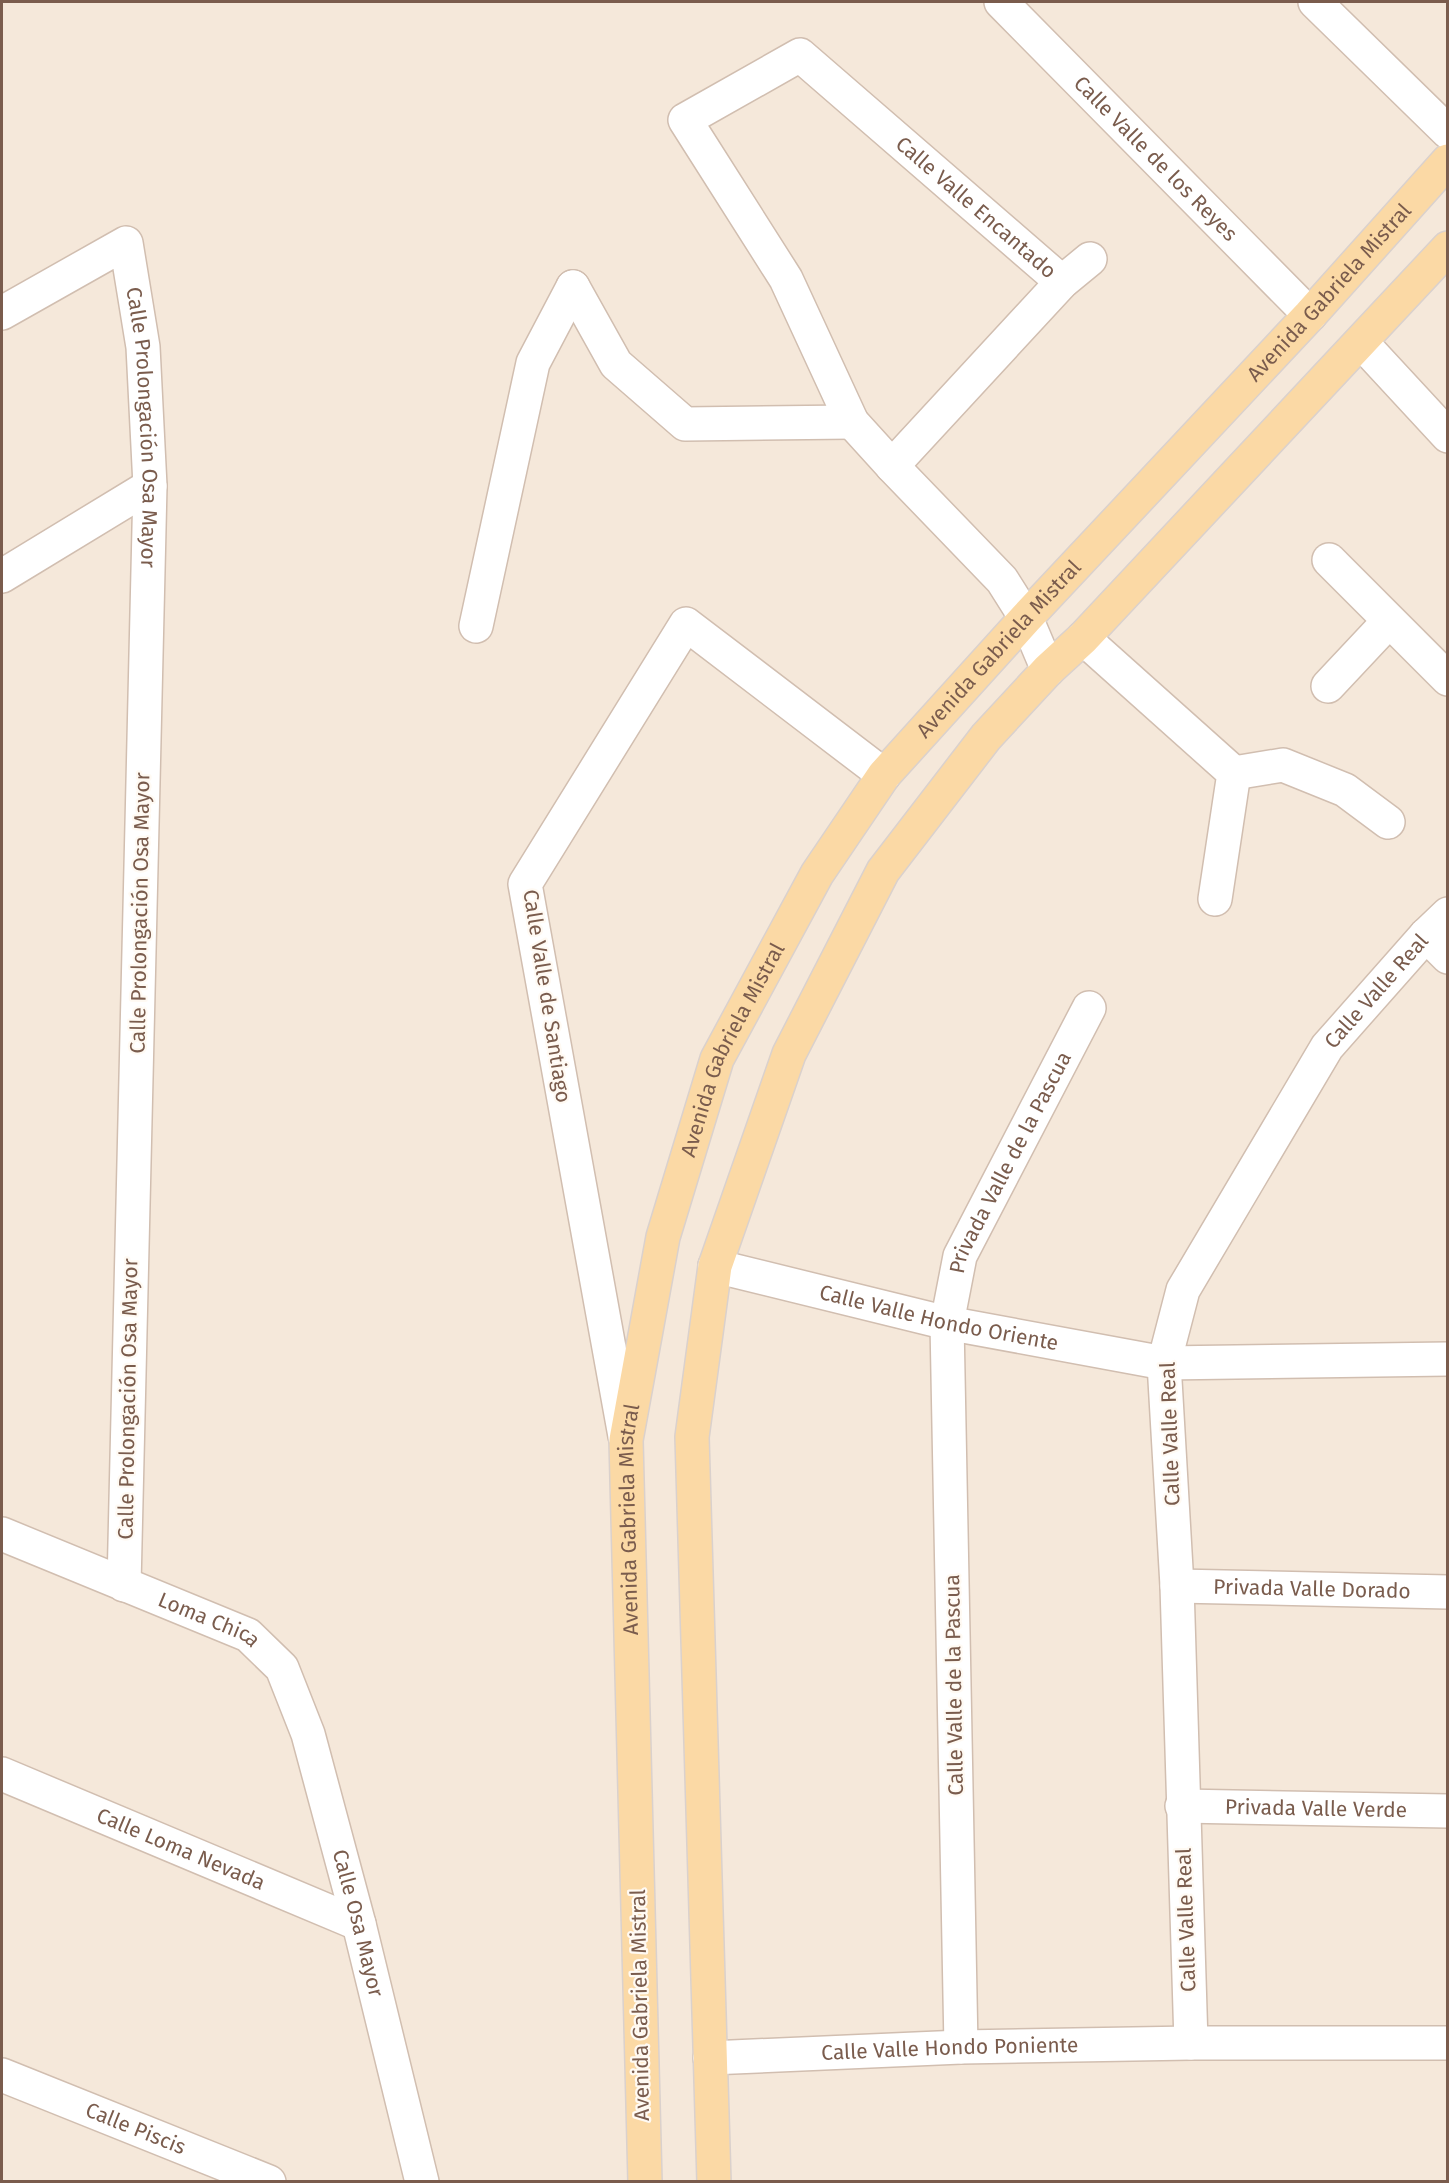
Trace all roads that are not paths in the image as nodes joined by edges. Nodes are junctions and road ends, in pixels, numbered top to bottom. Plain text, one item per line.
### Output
1 (1001, 2) edge
2 (1315, 2) edge
3 (1448, 132) edge
4 (1448, 161) edge
5 (1448, 248) edge
6 (1090, 259) dead end
7 (1062, 282) junction
8 (2, 313) edge
9 (1310, 315) junction
10 (1361, 342) junction
11 (852, 422) junction
12 (1448, 436) edge
13 (892, 466) junction
14 (150, 486) junction
15 (1329, 560) dead end
16 (2, 576) edge
17 (1026, 618) junction
18 (1389, 621) junction
19 (476, 626) dead end
20 (1083, 638) junction
21 (1048, 670) junction
22 (1448, 679) edge
23 (1328, 686) dead end
24 (1234, 773) junction
25 (884, 776) junction
26 (1388, 822) dead end
27 (1215, 899) dead end
28 (1440, 935) edge
29 (1089, 1008) dead end
30 (715, 1266) junction
31 (947, 1323) junction
32 (1448, 1359) edge
33 (1164, 1364) junction
34 (626, 1440) junction
35 (2, 1534) edge
36 (124, 1585) junction
37 (1177, 1586) junction
38 (1448, 1592) edge
39 (282, 1668) joint
40 (2, 1774) edge
41 (1182, 1806) junction
42 (1448, 1811) edge
43 (358, 1924) junction
44 (1191, 2043) junction
45 (1448, 2043) edge
46 (961, 2047) junction
47 (710, 2058) junction
48 (2, 2075) edge
49 (269, 2181) edge
50 (422, 2181) edge
51 (645, 2181) edge
52 (714, 2181) edge

1 - 9 street, Calle Valle de los Reyes
2 - 3 street
4 - 9 main road, Avenida Gabriela Mistral
5 - 10 main road
6 - 7 street
7 - 11 street, Calle Valle Encantado
7 - 13 street, Calle Valle Encantado
8 - 14 street, Calle Prolongación Osa Mayor
9 - 17 main road, Avenida Gabriela Mistral
10 - 12 street
10 - 20 main road
11 - 13 street
11 - 19 street
13 - 17 street
14 - 16 street
14 - 36 street, Calle Prolongación Osa Mayor
15 - 18 street
17 - 21 street
17 - 25 main road, Avenida Gabriela Mistral
18 - 22 street
18 - 23 street
20 - 21 main road
20 - 24 street
21 - 30 main road
24 - 26 street
24 - 27 street
25 - 34 main road, Avenida Gabriela Mistral
25 - 34 street, Calle Valle de Santiago
28 - 33 street, Calle Valle Real
29 - 31 street, Privada Valle de la Pascua
30 - 31 street, Calle Valle Hondo Oriente
30 - 47 main road
31 - 33 street, Calle Valle Hondo Oriente
31 - 46 street, Calle Valle de la Pascua
32 - 33 street, Calle Valle Hondo Oriente
33 - 37 street, Calle Valle Real
34 - 51 main road, Avenida Gabriela Mistral
35 - 36 street, Loma Chica
36 - 39 street, Loma Chica
37 - 38 street, Privada Valle Dorado
37 - 41 street, Calle Valle Real
39 - 43 street, Calle Osa Mayor
40 - 43 street, Calle Loma Nevada
41 - 42 street, Privada Valle Verde
41 - 44 street, Calle Valle Real
43 - 50 street, Calle Osa Mayor
44 - 45 street, Calle Valle Hondo Poniente
44 - 46 street, Calle Valle Hondo Poniente
46 - 47 street, Calle Valle Hondo Poniente
47 - 52 main road
48 - 49 street, Calle Piscis

